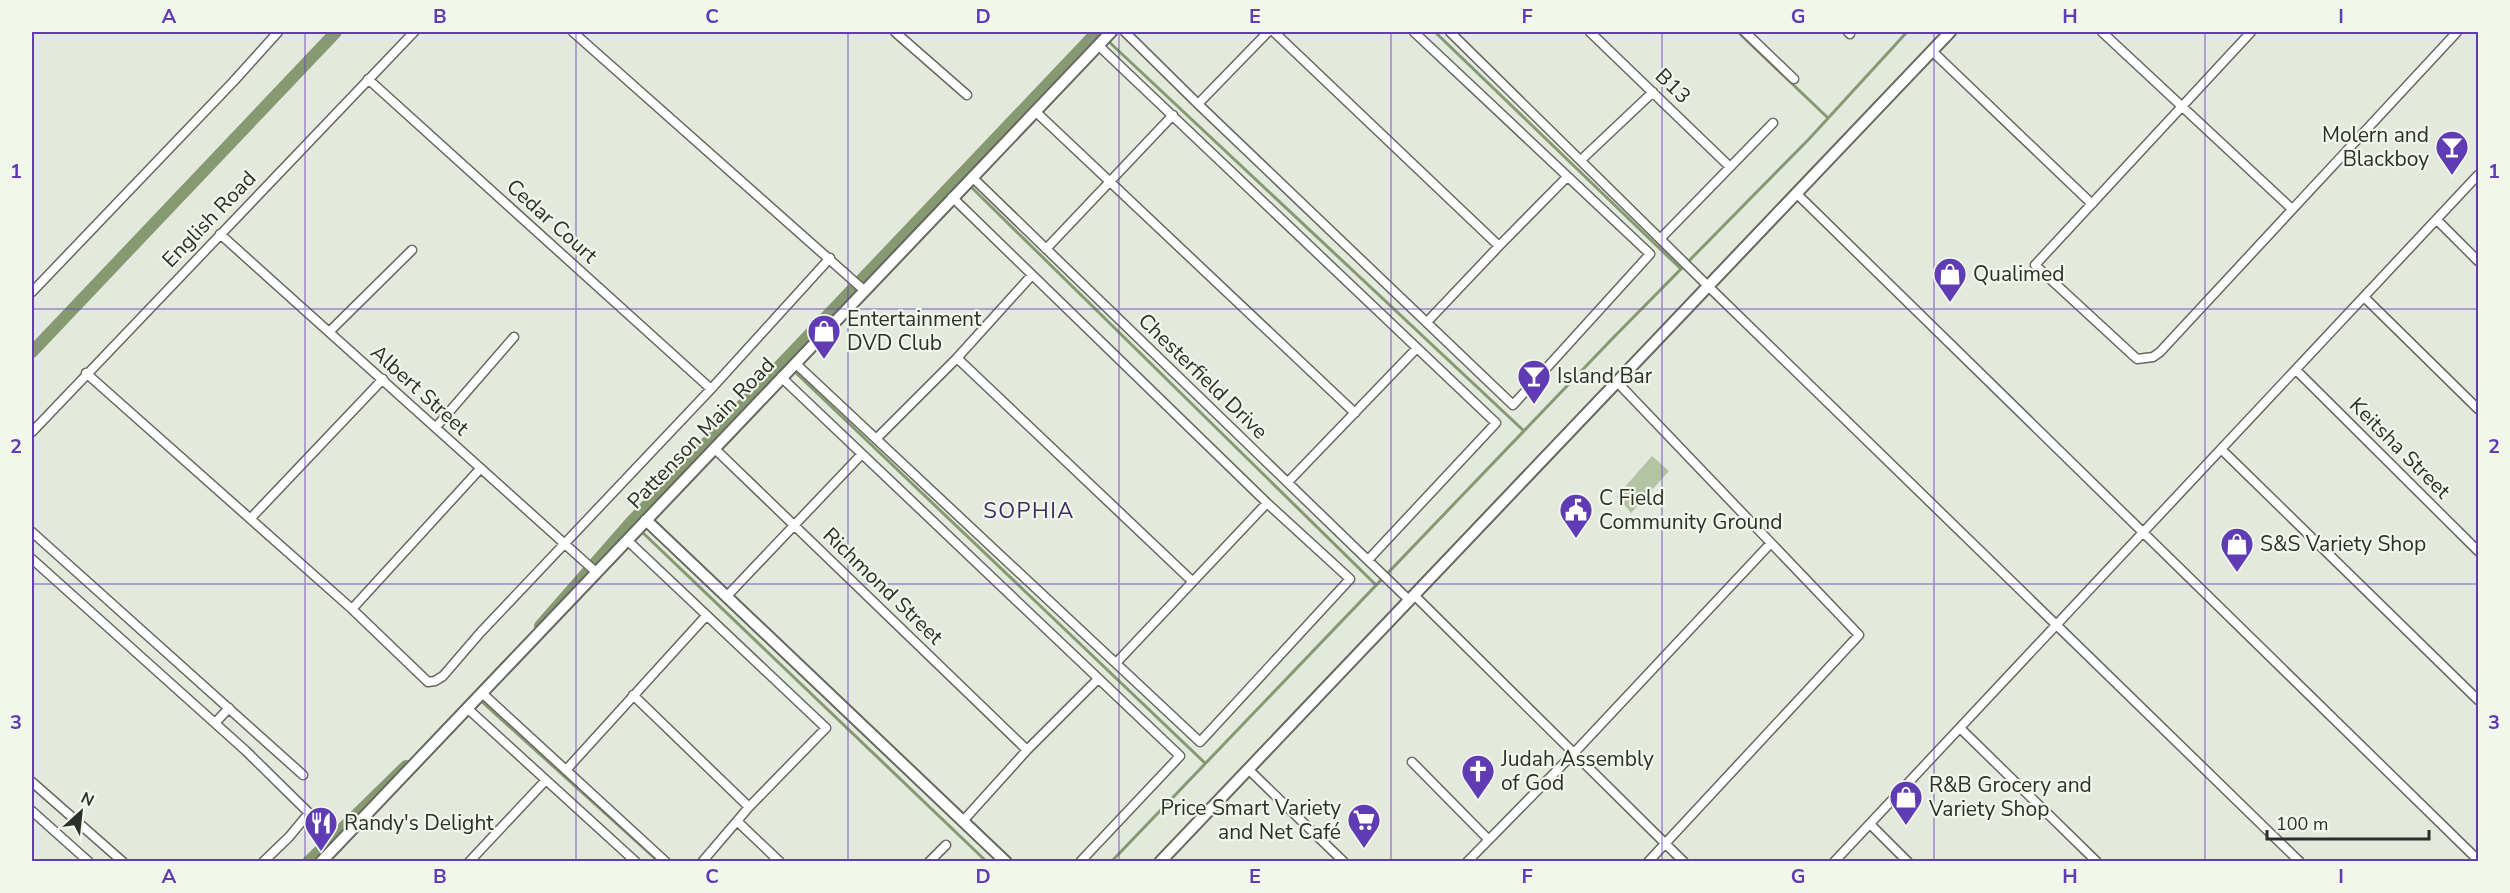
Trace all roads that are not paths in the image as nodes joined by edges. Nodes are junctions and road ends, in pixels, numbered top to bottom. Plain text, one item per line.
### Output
1 (278, 32) edge
2 (414, 32) edge
3 (573, 32) edge
4 (895, 32) edge
5 (1111, 32) edge
6 (1125, 32) edge
7 (1268, 32) edge
8 (1274, 32) edge
9 (1414, 32) edge
10 (1450, 32) edge
11 (1590, 32) edge
12 (1745, 32) edge
13 (1950, 32) edge
14 (2251, 32) edge
15 (2457, 32) edge
16 (2108, 33) edge
17 (1100, 43) junction
18 (1932, 51) junction
19 (368, 79) junction
20 (1794, 80) dead end
21 (1653, 92) junction
22 (967, 95) dead end
23 (1198, 104) junction
24 (2182, 107) junction
25 (1035, 111) junction
26 (1173, 115) junction
27 (1773, 123) dead end
28 (1581, 160) junction
29 (1730, 167) junction
30 (2478, 175) edge
31 (972, 177) junction
32 (1567, 177) junction
33 (1110, 182) junction
34 (1797, 194) junction
35 (952, 197) junction
36 (2092, 204) junction
37 (2292, 209) junction
38 (2437, 220) junction
39 (220, 234) junction
40 (1661, 238) junction
41 (1499, 246) junction
42 (1046, 249) junction
43 (411, 250) dead end
44 (830, 258) junction
45 (2478, 261) edge
46 (1032, 275) junction
47 (1708, 286) junction
48 (862, 288) junction
49 (32, 292) edge
50 (2364, 297) junction
51 (1426, 322) junction
52 (329, 332) junction
53 (514, 337) dead end
54 (1417, 348) junction
55 (957, 358) junction
56 (795, 363) junction
57 (2296, 370) junction
58 (86, 373) junction
59 (782, 377) junction
60 (383, 379) junction
61 (1617, 382) junction
62 (711, 389) junction
63 (2478, 409) edge
64 (1355, 413) junction
65 (436, 427) junction
66 (32, 432) edge
67 (876, 439) junction
68 (714, 448) junction
69 (2221, 449) junction
70 (861, 455) junction
71 (480, 469) junction
72 (1288, 482) junction
73 (1268, 503) junction
74 (251, 518) junction
75 (646, 520) junction
76 (795, 526) junction
77 (32, 531) edge
78 (2143, 533) junction
79 (627, 540) junction
80 (565, 544) junction
81 (1770, 544) junction
82 (2478, 551) edge
83 (32, 559) edge
84 (1368, 560) junction
85 (594, 570) junction
86 (1192, 581) junction
87 (727, 596) junction
88 (1411, 598) junction
89 (352, 609) junction
90 (706, 616) junction
91 (2056, 625) junction
92 (1117, 662) junction
93 (1098, 679) junction
94 (481, 694) junction
95 (633, 694) junction
96 (2478, 700) edge
97 (469, 705) junction
98 (229, 708) junction
99 (215, 723) junction
100 (1960, 728) junction
101 (1027, 750) junction
102 (1573, 754) junction
103 (1412, 762) dead end
104 (567, 769) junction
105 (1248, 769) junction
106 (303, 775) dead end
107 (546, 780) junction
108 (32, 782) edge
109 (749, 807) junction
110 (32, 811) edge
111 (963, 821) junction
112 (738, 822) junction
113 (1870, 824) junction
114 (1488, 839) junction
115 (1665, 843) junction
116 (946, 845) dead end
117 (473, 860) edge
118 (2478, 860) edge
119 (89, 861) edge
120 (123, 861) edge
121 (263, 861) edge
122 (321, 861) edge
123 (636, 861) edge
124 (666, 861) edge
125 (702, 861) edge
126 (780, 861) edge
127 (929, 861) edge
128 (1006, 861) edge
129 (1080, 861) edge
130 (1160, 861) edge
131 (1344, 861) edge
132 (1467, 861) edge
133 (1648, 861) edge
134 (1684, 861) edge
135 (1834, 861) edge
136 (1908, 861) edge
137 (2097, 861) edge
138 (2300, 861) edge

1 - 49 street
2 - 19 street, English Road
3 - 44 street
4 - 22 street
5 - 17 street, Pattenson Main Road
6 - 23 street
7 - 23 street
8 - 41 street
9 - 32 street
10 - 28 street
11 - 21 street, B13
12 - 20 street
13 - 18 street
14 - 24 street
15 - 37 street
16 - 24 street
17 - 25 street, Pattenson Main Road
17 - 26 street
18 - 34 street
18 - 36 street
19 - 39 street, English Road
19 - 62 street, Cedar Court
21 - 28 street
21 - 29 street, B13
23 - 51 street
24 - 36 street
24 - 37 street
25 - 31 street, Pattenson Main Road
25 - 33 street
26 - 33 street
26 - 54 street
27 - 29 street
28 - 40 street
29 - 40 street
30 - 38 street
31 - 35 street, Pattenson Main Road
31 - 42 street, Chesterfield Drive
32 - 41 street
32 - 51 street
33 - 42 street
33 - 64 street
34 - 47 street
34 - 78 street
35 - 46 street
35 - 48 street, Pattenson Main Road
36 - 37 street
38 - 45 street
38 - 50 street
39 - 52 street, Albert Street
39 - 58 street, English Road
40 - 47 street
41 - 51 street
42 - 72 street, Chesterfield Drive
43 - 52 street
44 - 48 street
44 - 62 street
46 - 55 street
46 - 73 street
47 - 61 street
47 - 91 street
48 - 56 street, Pattenson Main Road
50 - 57 street
50 - 63 street
52 - 60 street, Albert Street
53 - 65 street
54 - 64 street
54 - 84 street
55 - 67 street
55 - 86 street
56 - 59 street, Pattenson Main Road
56 - 67 street
57 - 69 street
57 - 82 street, Keitsha Street
58 - 66 street, English Road
58 - 74 street
59 - 68 street, Pattenson Main Road
59 - 70 street
60 - 65 street, Albert Street
60 - 74 street
61 - 81 street
61 - 88 street
62 - 80 street
64 - 72 street
65 - 71 street, Albert Street
67 - 92 street
68 - 75 street, Pattenson Main Road
68 - 76 street, Richmond Street
69 - 78 street
69 - 96 street
70 - 76 street
70 - 93 street
71 - 80 street, Albert Street
71 - 89 street
72 - 84 street, Chesterfield Drive
73 - 86 street
73 - 92 street
74 - 89 street
75 - 79 street, Pattenson Main Road
75 - 87 street
76 - 87 street
76 - 101 street, Richmond Street
77 - 98 street
78 - 91 street
78 - 118 street
79 - 85 street, Pattenson Main Road
79 - 90 street
80 - 85 street, Albert Street
80 - 89 street
81 - 102 street
81 - 115 street
83 - 99 street
84 - 88 street, Chesterfield Drive
85 - 94 street, Pattenson Main Road
86 - 92 street
87 - 111 street
88 - 102 street, Chesterfield Drive
88 - 105 street
90 - 95 street
90 - 109 street
91 - 100 street
91 - 138 street
93 - 101 street
93 - 129 street
94 - 97 street, Pattenson Main Road
94 - 104 street
95 - 104 street
95 - 109 street
97 - 107 street
97 - 122 street, Pattenson Main Road
98 - 99 street
98 - 106 street
99 - 121 street
100 - 113 street
100 - 137 street
101 - 111 street
102 - 114 street
102 - 115 street, Chesterfield Drive
103 - 114 street
104 - 124 street
105 - 130 street
105 - 131 street
107 - 117 street
107 - 123 street
108 - 120 street
109 - 112 street
110 - 119 street
111 - 128 street
112 - 125 street
112 - 126 street
113 - 135 street
113 - 136 street
114 - 132 street
115 - 133 street
115 - 134 street, Chesterfield Drive
116 - 127 street

